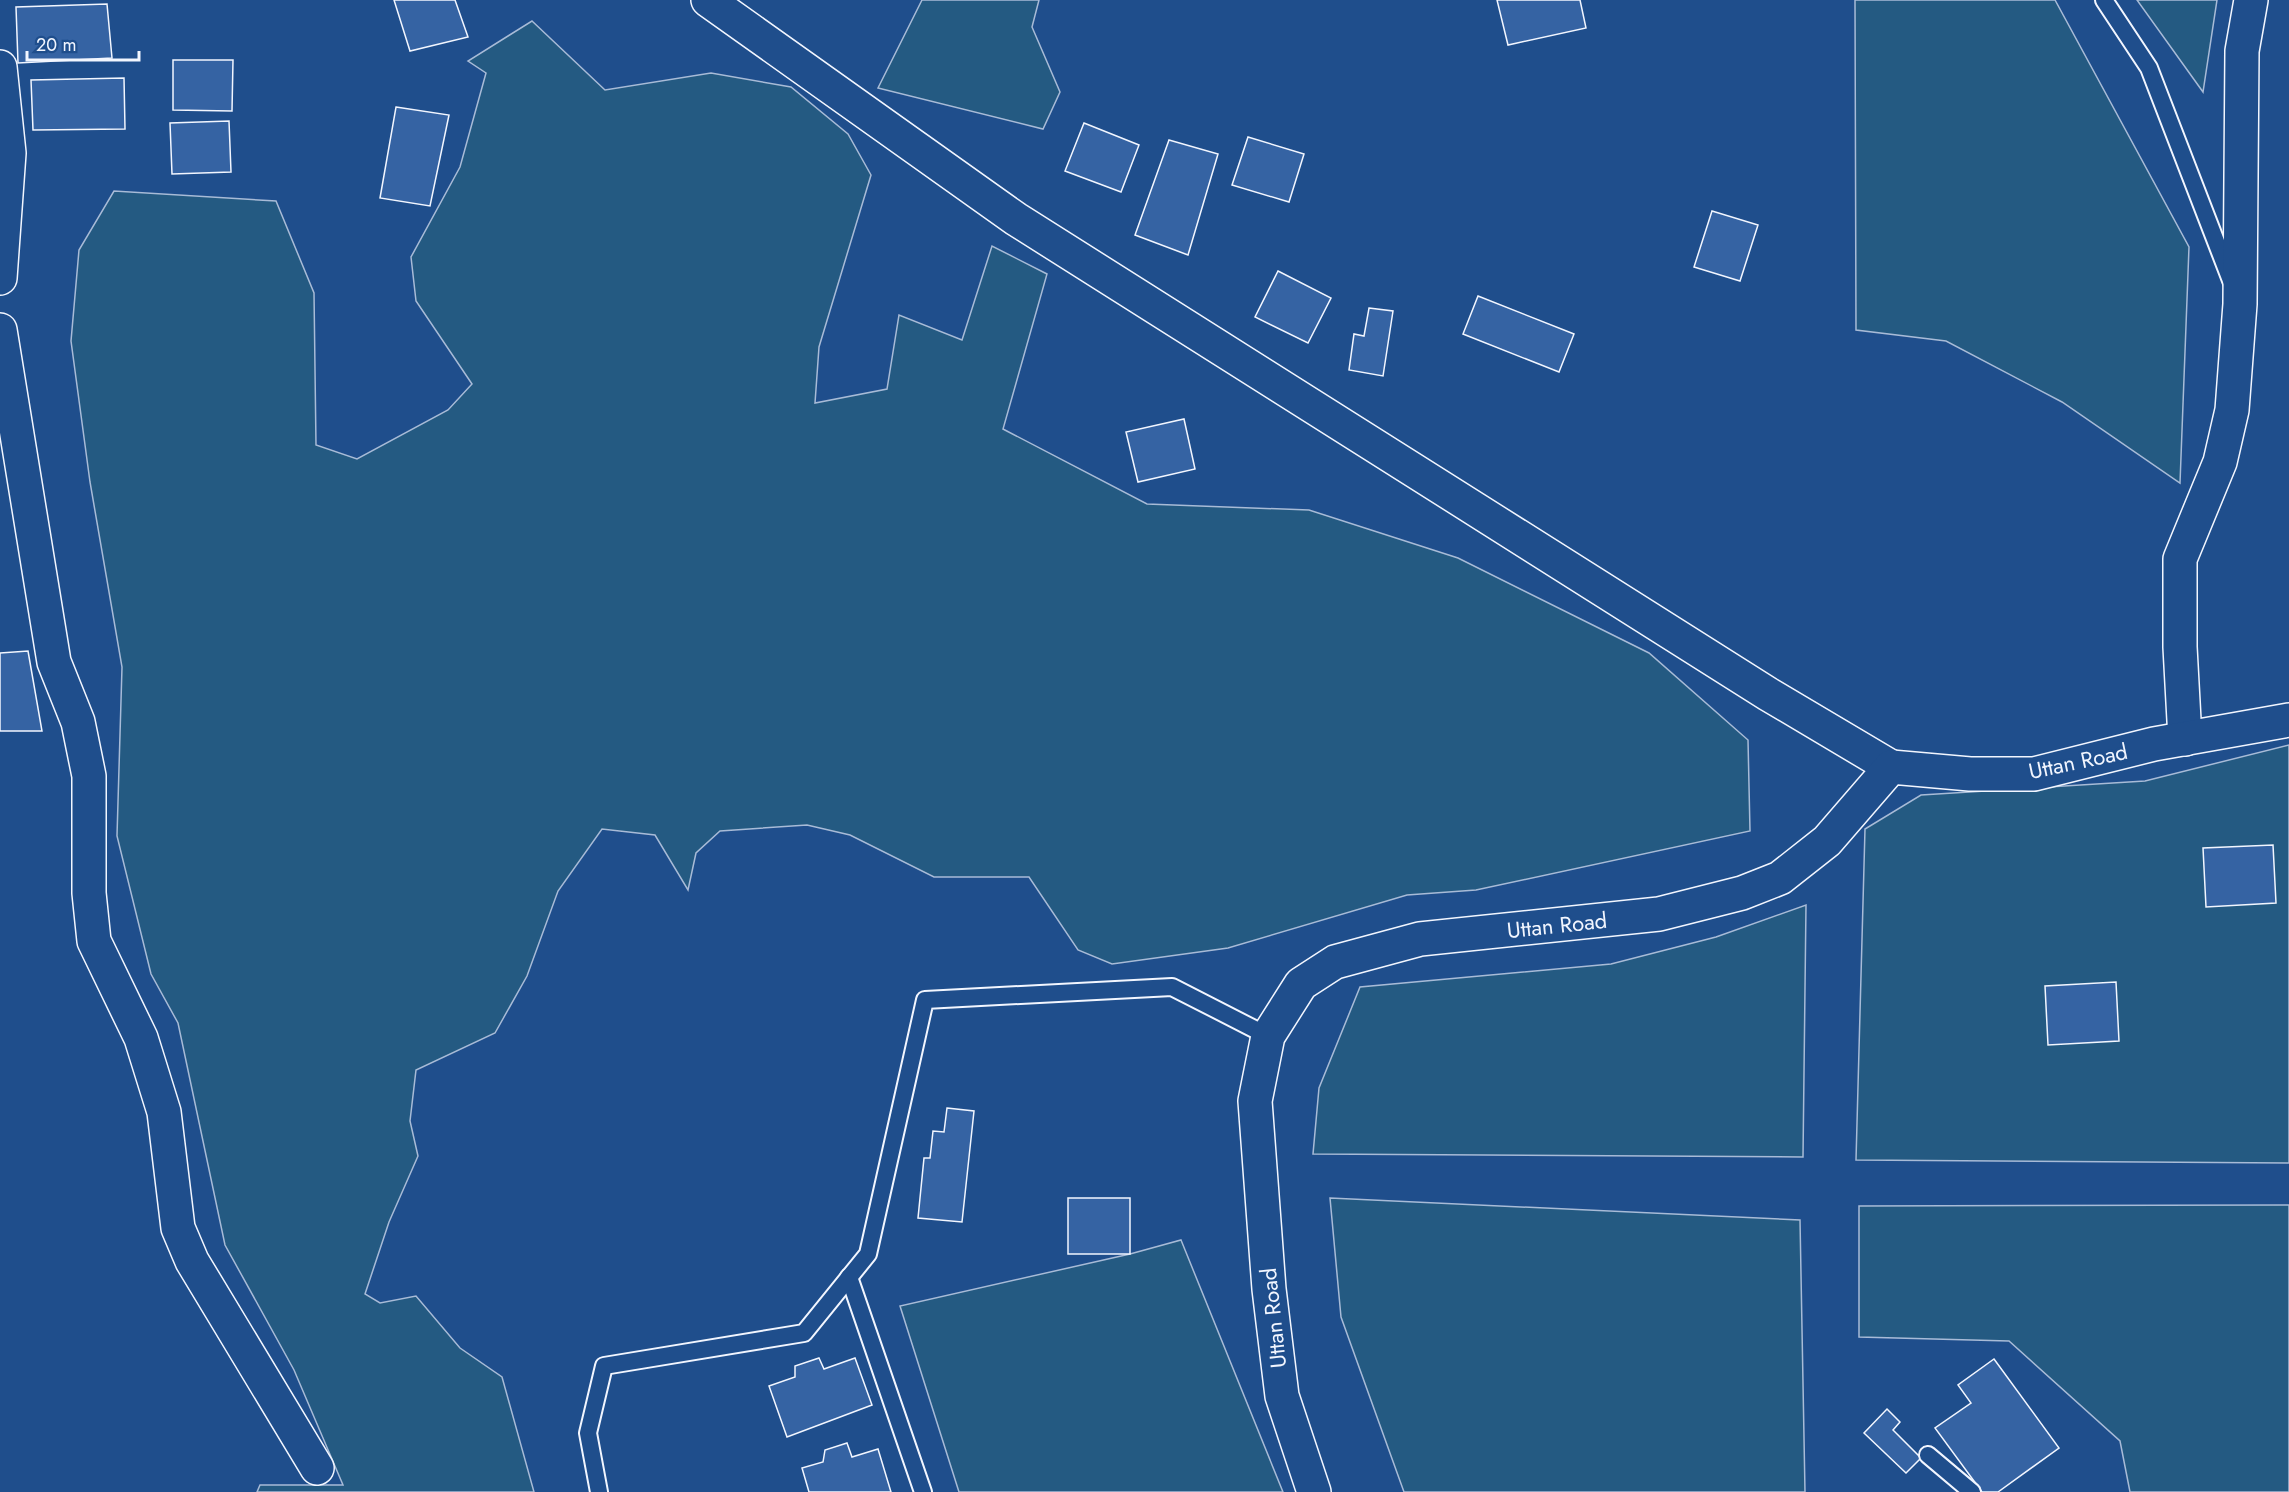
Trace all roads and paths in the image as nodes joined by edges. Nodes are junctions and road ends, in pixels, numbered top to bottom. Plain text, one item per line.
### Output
1 (708, 0) edge
2 (2104, 0) edge
3 (2251, 0) edge
4 (0, 67) edge
5 (0, 278) edge
6 (2240, 304) junction
7 (0, 330) edge
8 (2289, 720) edge
9 (2185, 739) junction
10 (1891, 767) junction
11 (1268, 1036) junction
12 (849, 1277) junction
13 (1928, 1455) dead end
14 (317, 1468) dead end
15 (599, 1492) edge
16 (923, 1492) edge
17 (1314, 1492) edge
18 (1972, 1492) edge

1 - 10 street
2 - 6 lane
3 - 6 street
4 - 5 street
6 - 9 street
7 - 14 street
8 - 9 street, Uttan Road
9 - 10 street, Uttan Road
10 - 11 street, Uttan Road
11 - 12 lane
11 - 17 street, Uttan Road
12 - 15 lane
12 - 16 lane
13 - 18 lane

